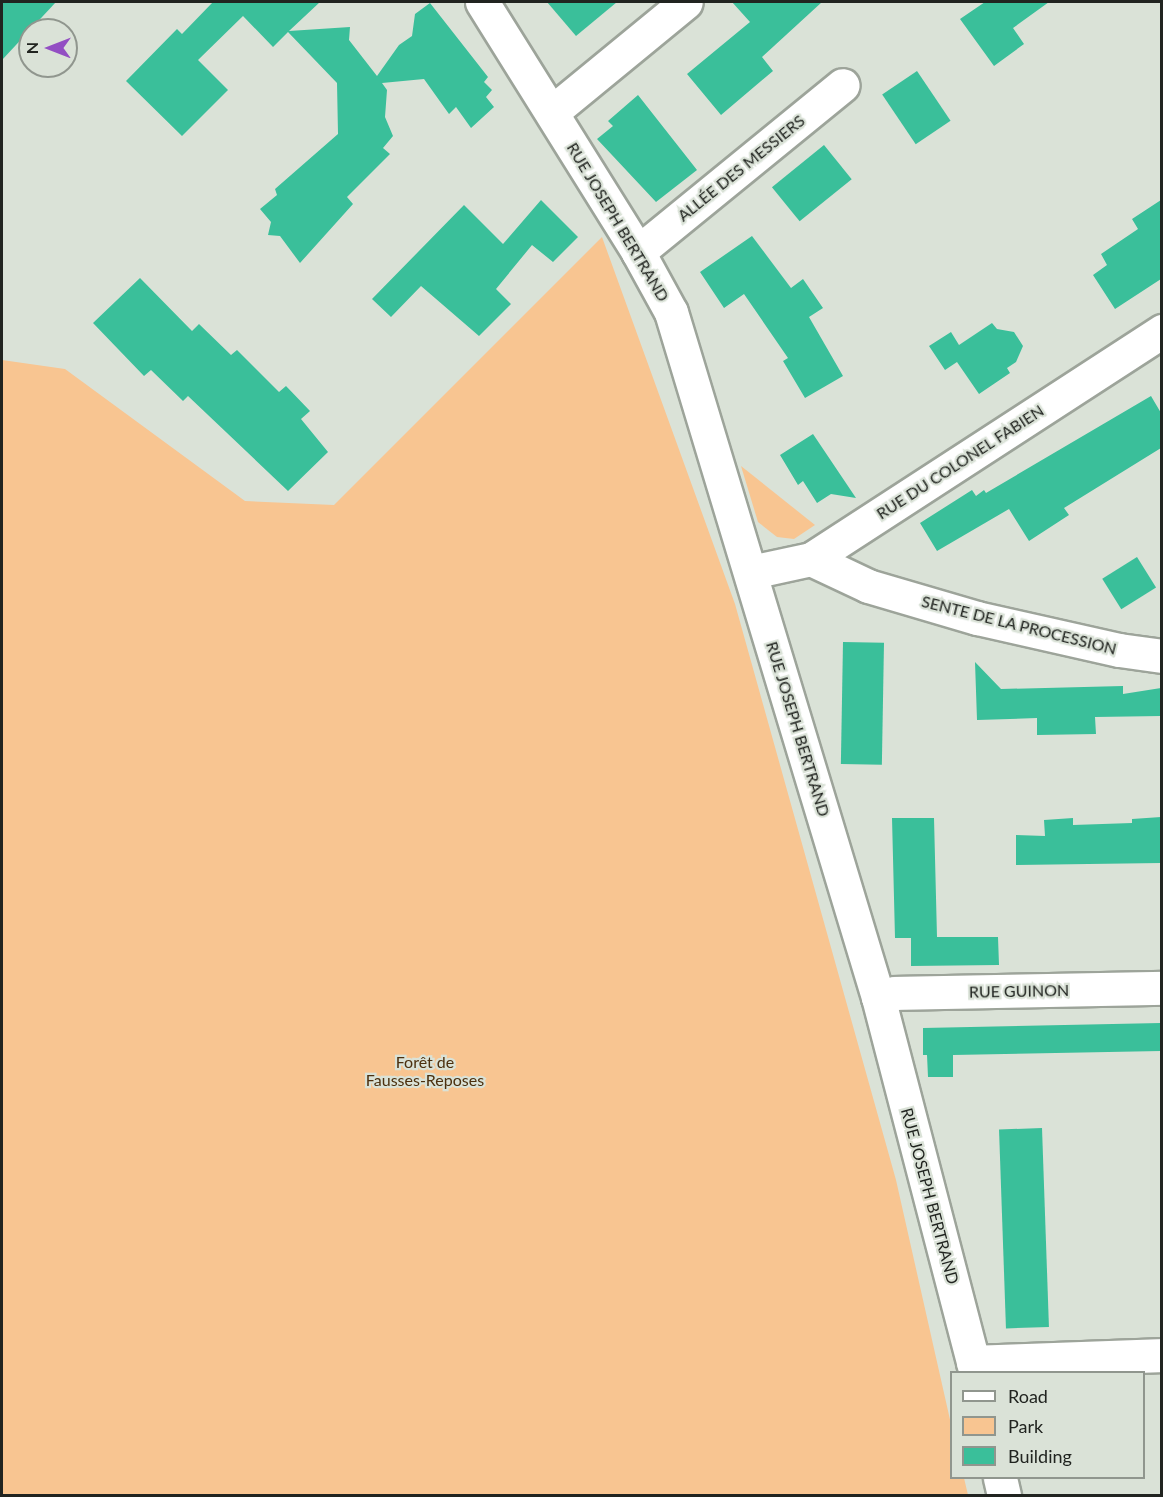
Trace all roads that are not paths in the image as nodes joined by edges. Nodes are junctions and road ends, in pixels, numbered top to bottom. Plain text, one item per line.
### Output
1 (482, 2) edge
2 (686, 2) edge
3 (843, 84) dead end
4 (552, 112) junction
5 (638, 252) junction
6 (1161, 331) edge
7 (811, 559) junction
8 (751, 572) junction
9 (1161, 656) edge
10 (1161, 988) edge
11 (878, 997) junction
12 (1161, 1355) edge
13 (975, 1367) edge
14 (1000, 1479) edge
15 (1004, 1496) edge

1 - 4 street, RUE JOSEPH BERTRAND
2 - 4 street
3 - 5 street, ALLÉE DES MESSIERS
4 - 5 street, RUE JOSEPH BERTRAND
5 - 8 street, RUE JOSEPH BERTRAND
6 - 7 street, RUE DU COLONEL FABIEN
7 - 8 street, RUE DU COLONEL FABIEN
7 - 9 street, SENTE DE LA PROCESSION
8 - 11 street, RUE JOSEPH BERTRAND
10 - 11 street, RUE GUINON
11 - 13 street, RUE JOSEPH BERTRAND
12 - 13 street
14 - 15 street

